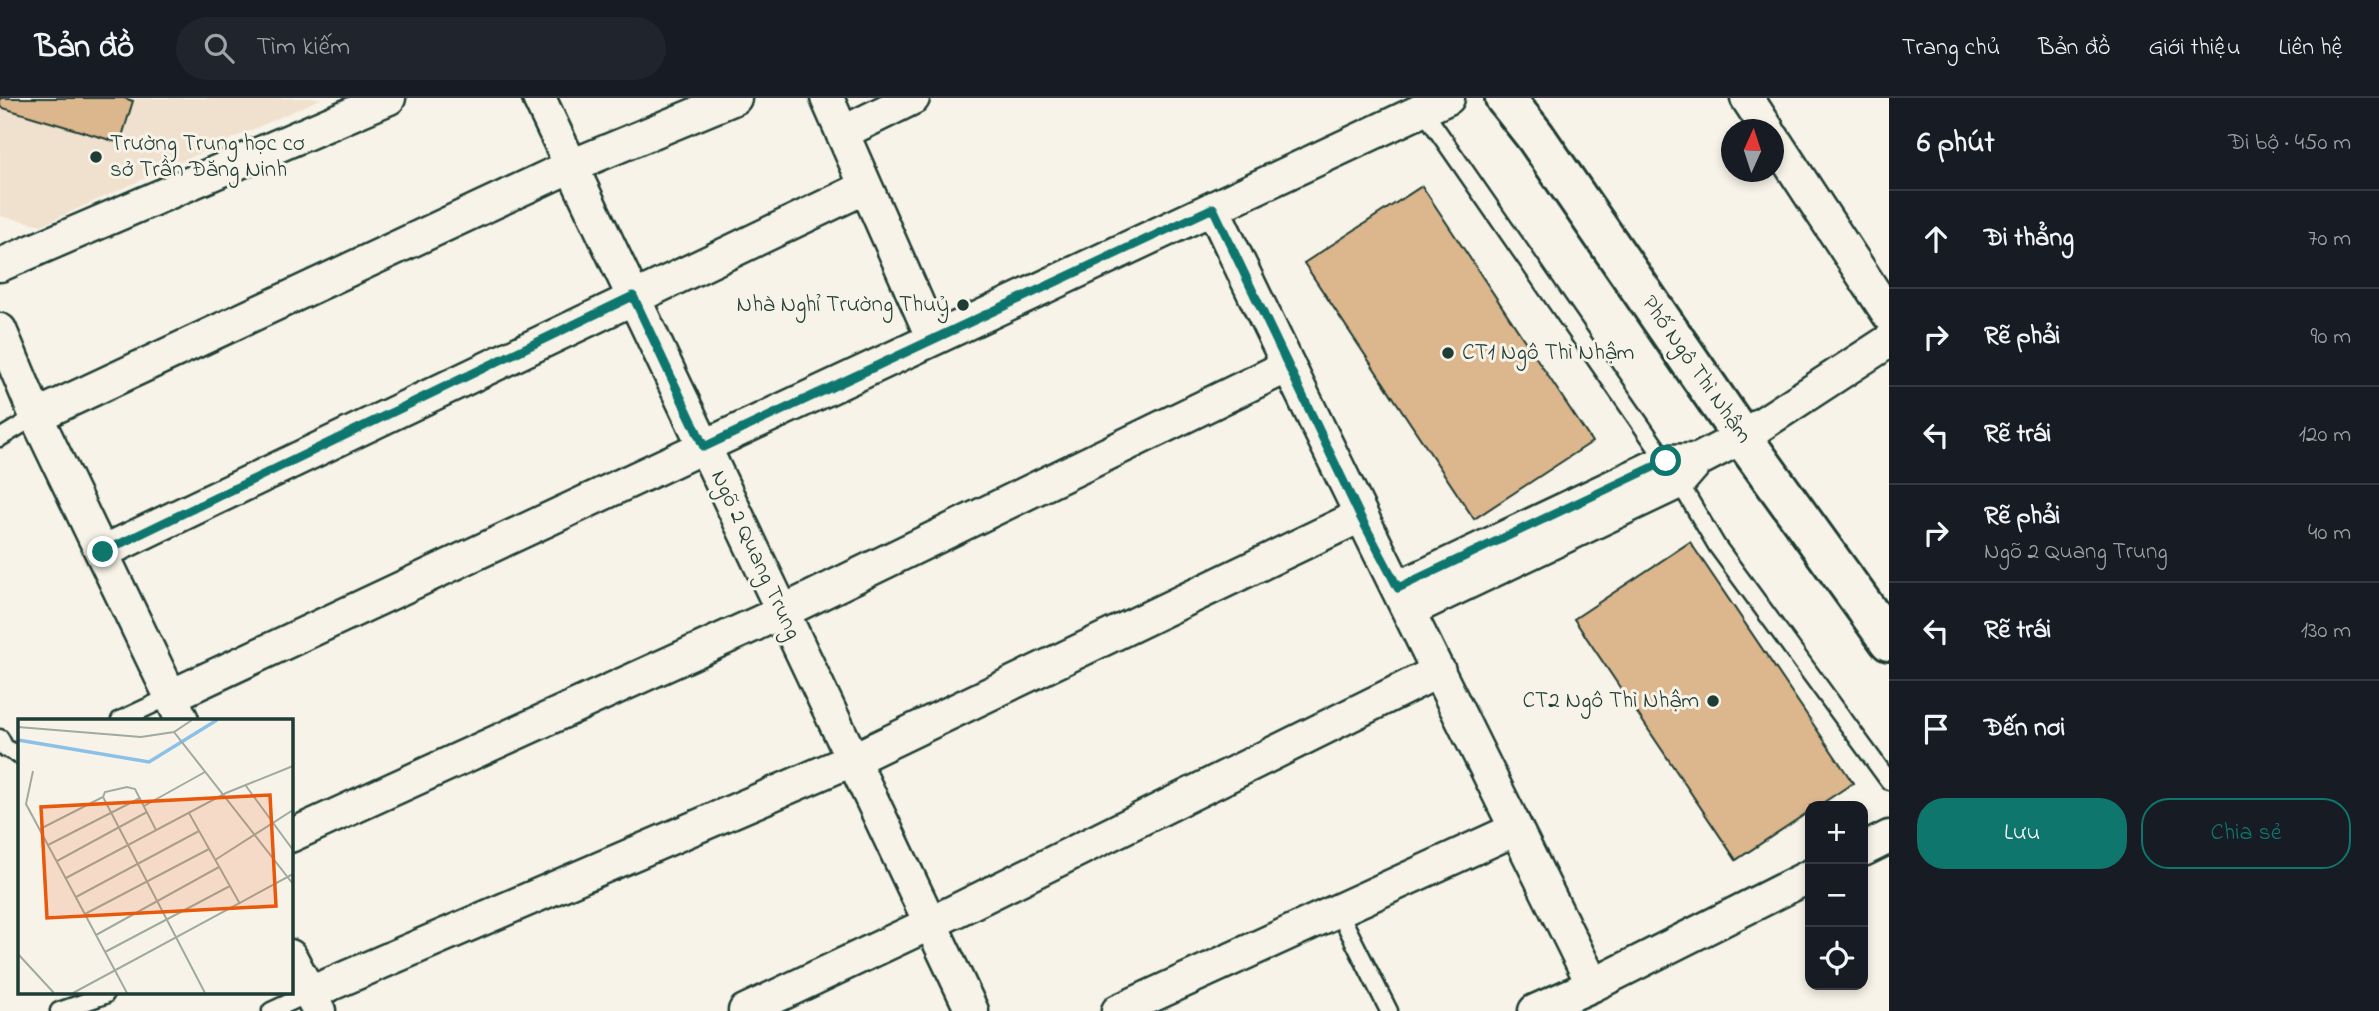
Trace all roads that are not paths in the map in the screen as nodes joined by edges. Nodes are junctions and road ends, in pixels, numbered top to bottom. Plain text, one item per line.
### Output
1 (388, 98) edge
2 (539, 98) edge
3 (735, 98) edge
4 (827, 98) edge
5 (914, 98) edge
6 (1505, 98) edge
7 (1748, 98) edge
8 (1436, 104) edge
9 (1761, 119) edge
10 (842, 133) junction
11 (1784, 155) edge
12 (570, 166) junction
13 (866, 187) junction
14 (1213, 208) junction
15 (0, 265) edge
16 (633, 296) junction
17 (1889, 315) edge
18 (0, 330) edge
19 (933, 339) junction
20 (1889, 341) edge
21 (1288, 366) junction
22 (36, 416) junction
23 (0, 438) edge
24 (1742, 438) junction
25 (704, 447) junction
26 (1681, 468) junction
27 (1360, 516) junction
28 (103, 552) junction
29 (1404, 599) junction
30 (782, 612) junction
31 (1889, 641) edge
32 (1439, 671) junction
33 (177, 708) edge
34 (125, 719) edge
35 (0, 737) edge
36 (18, 754) edge
37 (852, 760) junction
38 (1889, 781) edge
39 (1516, 829) junction
40 (292, 835) edge
41 (1889, 837) edge
42 (1868, 848) edge
43 (1805, 879) edge
44 (1338, 910) junction
45 (931, 923) junction
46 (292, 960) edge
47 (1593, 985) junction
48 (104, 993) edge
49 (315, 1002) edge
50 (1136, 1007) edge
51 (59, 1011) edge
52 (271, 1011) edge
53 (745, 1011) edge
54 (972, 1011) edge
55 (1389, 1011) edge
56 (1535, 1011) edge

1 - 15 street
2 - 12 street, Ngõ 2 Quang Trung
3 - 12 street
4 - 10 street
5 - 10 street
6 - 24 main road, Phố Ngô Thì Nhậm
7 - 9 street
8 - 14 street
8 - 26 lane
10 - 13 street
11 - 17 street
12 - 16 street, Ngõ 2 Quang Trung
12 - 22 street
13 - 16 street
13 - 19 street
14 - 19 street
14 - 21 street
16 - 25 street, Ngõ 2 Quang Trung
16 - 28 street
18 - 22 street
19 - 25 street
20 - 24 street
21 - 27 street
21 - 30 street
22 - 23 lane
22 - 28 street
24 - 26 street
24 - 31 main road, Phố Ngô Thì Nhậm
25 - 30 street, Ngõ 2 Quang Trung
25 - 33 street
26 - 29 street
26 - 38 lane
27 - 29 street
27 - 37 street
28 - 33 street
29 - 32 street
30 - 37 street, Ngõ 2 Quang Trung
30 - 40 street
32 - 39 street
32 - 45 street
33 - 34 lane
35 - 36 lane
37 - 45 street, Ngõ 2 Quang Trung
37 - 49 street
39 - 44 street
39 - 47 street
41 - 42 street
43 - 47 street
44 - 50 street
44 - 55 lane
45 - 53 street
45 - 54 street, Ngõ 2 Quang Trung
46 - 49 street
47 - 56 street
48 - 51 lane
49 - 52 lane

